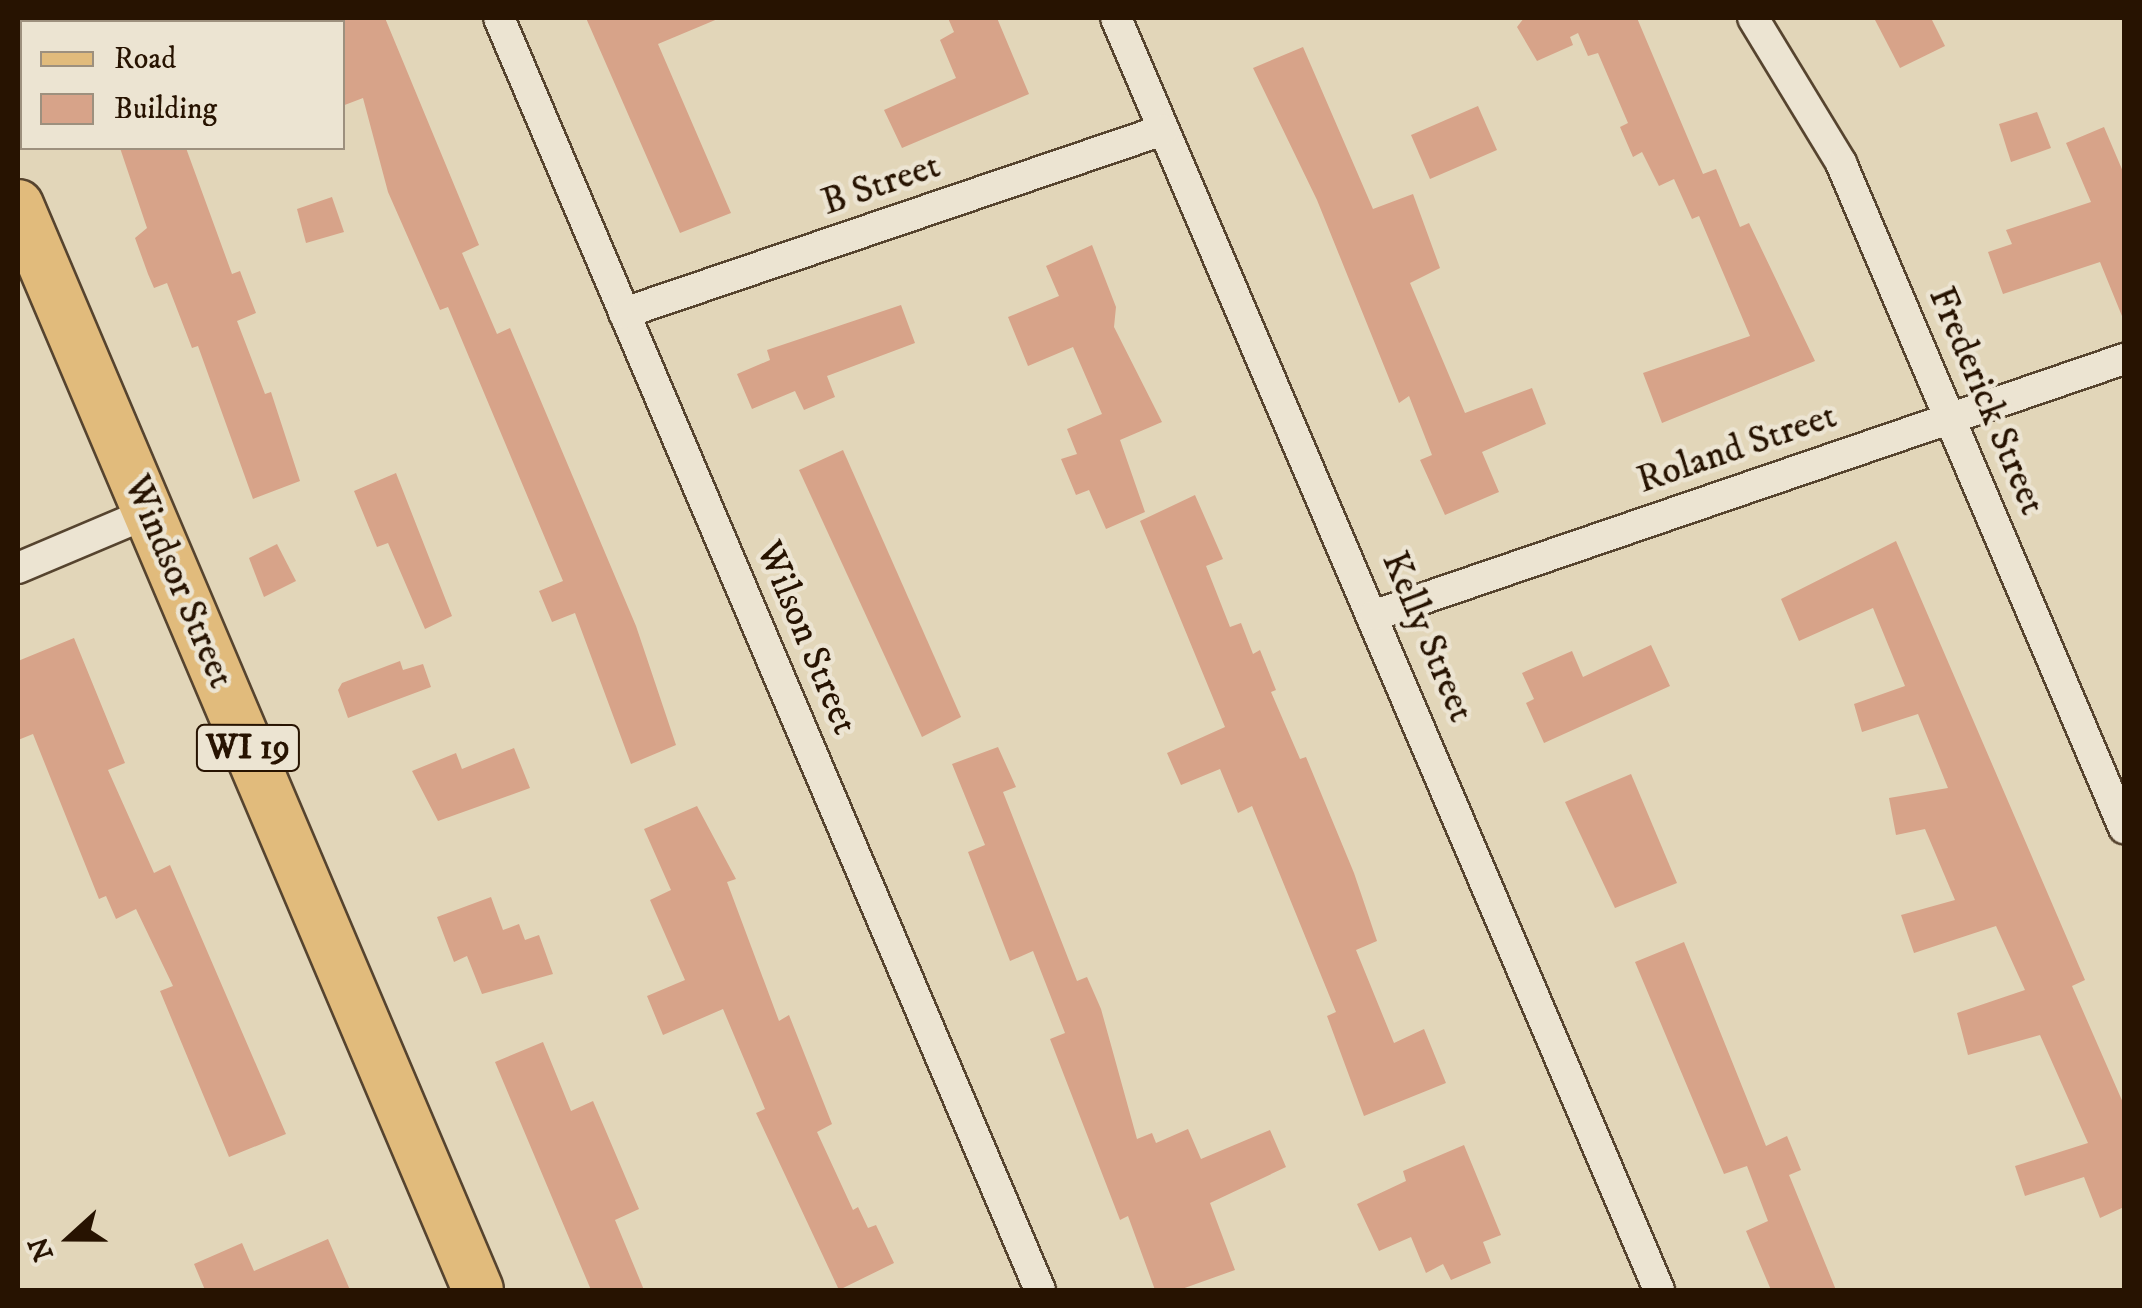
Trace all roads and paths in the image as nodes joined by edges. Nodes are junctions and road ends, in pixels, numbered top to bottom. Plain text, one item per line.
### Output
1 (498, 18) edge
2 (1116, 18) edge
3 (1752, 18) edge
4 (1163, 130) junction
5 (18, 204) edge
6 (624, 314) junction
7 (2124, 359) edge
8 (1950, 418) junction
9 (148, 513) junction
10 (18, 568) edge
11 (1375, 615) junction
12 (2124, 828) edge
13 (478, 1290) edge
14 (1040, 1290) edge
15 (1659, 1290) edge

1 - 6 street, Wilson Street
2 - 4 street, Kelly Street
3 - 8 street, Frederick Street
4 - 6 street, B Street
4 - 11 street, Kelly Street
5 - 9 main road, Windsor Street / WI 19
6 - 14 street, Wilson Street
7 - 8 street, Roland Street
8 - 11 street, Roland Street
8 - 12 street, Frederick Street
9 - 10 street
9 - 13 main road, Windsor Street / WI 19
11 - 15 street, Kelly Street

